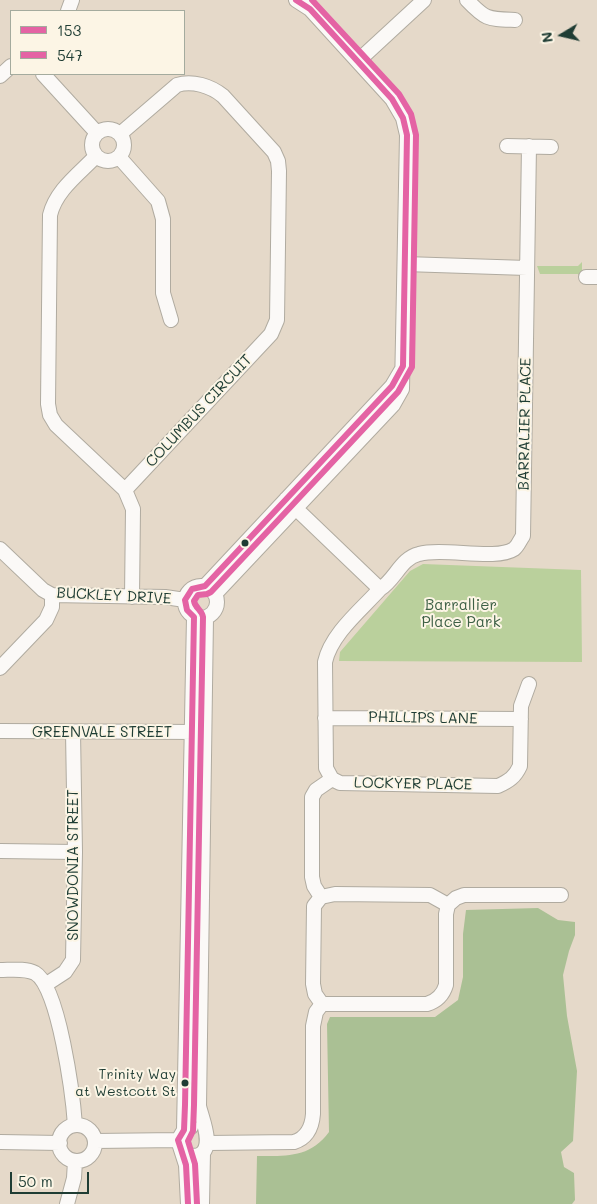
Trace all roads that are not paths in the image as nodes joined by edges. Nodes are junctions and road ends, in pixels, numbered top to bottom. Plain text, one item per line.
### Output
1 (296, 0) edge
2 (424, 0) edge
3 (467, 0) edge
4 (515, 20) dead end
5 (358, 61) junction
6 (10, 67) edge
7 (44, 75) edge
8 (0, 76) edge
9 (98, 133) junction
10 (120, 134) junction
11 (507, 146) dead end
12 (530, 146) junction
13 (551, 147) dead end
14 (96, 156) junction
15 (119, 157) junction
16 (405, 264) junction
17 (527, 268) junction
18 (171, 320) dead end
19 (124, 490) junction
20 (291, 504) junction
21 (0, 550) edge
22 (380, 589) junction
23 (210, 590) junction
24 (52, 595) junction
25 (132, 597) junction
26 (185, 600) junction
27 (200, 617) junction
28 (0, 668) edge
29 (529, 684) dead end
30 (325, 718) junction
31 (521, 720) junction
32 (0, 731) edge
33 (73, 732) junction
34 (197, 732) junction
35 (332, 778) junction
36 (0, 851) edge
37 (75, 852) junction
38 (561, 895) dead end
39 (322, 897) junction
40 (448, 905) junction
41 (0, 970) edge
42 (46, 985) junction
43 (322, 1004) junction
44 (75, 1125) junction
45 (95, 1141) junction
46 (182, 1141) junction
47 (0, 1142) edge
48 (60, 1143) junction
49 (205, 1143) junction
50 (75, 1160) junction
51 (67, 1204) edge
52 (188, 1204) edge
53 (202, 1204) edge

1 - 5 street
2 - 5 street
3 - 4 street
5 - 16 street
6 - 8 street
7 - 9 street
9 - 10 street
9 - 14 street
10 - 15 street
10 - 19 street, COLUMBUS CIRCUIT
11 - 12 street
12 - 13 street
12 - 17 street, BARRALIER PLACE
14 - 15 street
14 - 19 street
15 - 18 street
16 - 17 street
16 - 20 street
17 - 22 street, BARRALIER PLACE
19 - 25 street
20 - 22 street
20 - 23 street
21 - 24 street, BUCKLEY DRIVE
22 - 30 street, LOCKYER PLACE
23 - 26 street
23 - 27 street
24 - 25 street, BUCKLEY DRIVE
24 - 28 street
25 - 26 street, BUCKLEY DRIVE
26 - 27 street
27 - 34 street
29 - 31 street, LOCKYER PLACE
30 - 31 street, PHILLIPS LANE
30 - 35 street, LOCKYER PLACE
31 - 35 street, LOCKYER PLACE
32 - 33 street, GREENVALE STREET
33 - 34 street, GREENVALE STREET
33 - 37 street, SNOWDONIA STREET
34 - 46 street
34 - 49 street
35 - 39 street
36 - 37 street
37 - 42 street, SNOWDONIA STREET
38 - 40 street
39 - 40 street
39 - 43 street
40 - 43 street
41 - 42 street
42 - 44 street
43 - 49 street
44 - 45 street
44 - 48 street
45 - 46 street
45 - 50 street
46 - 49 street
46 - 49 street
46 - 52 street
47 - 48 street
48 - 50 street
49 - 53 street
50 - 51 street

